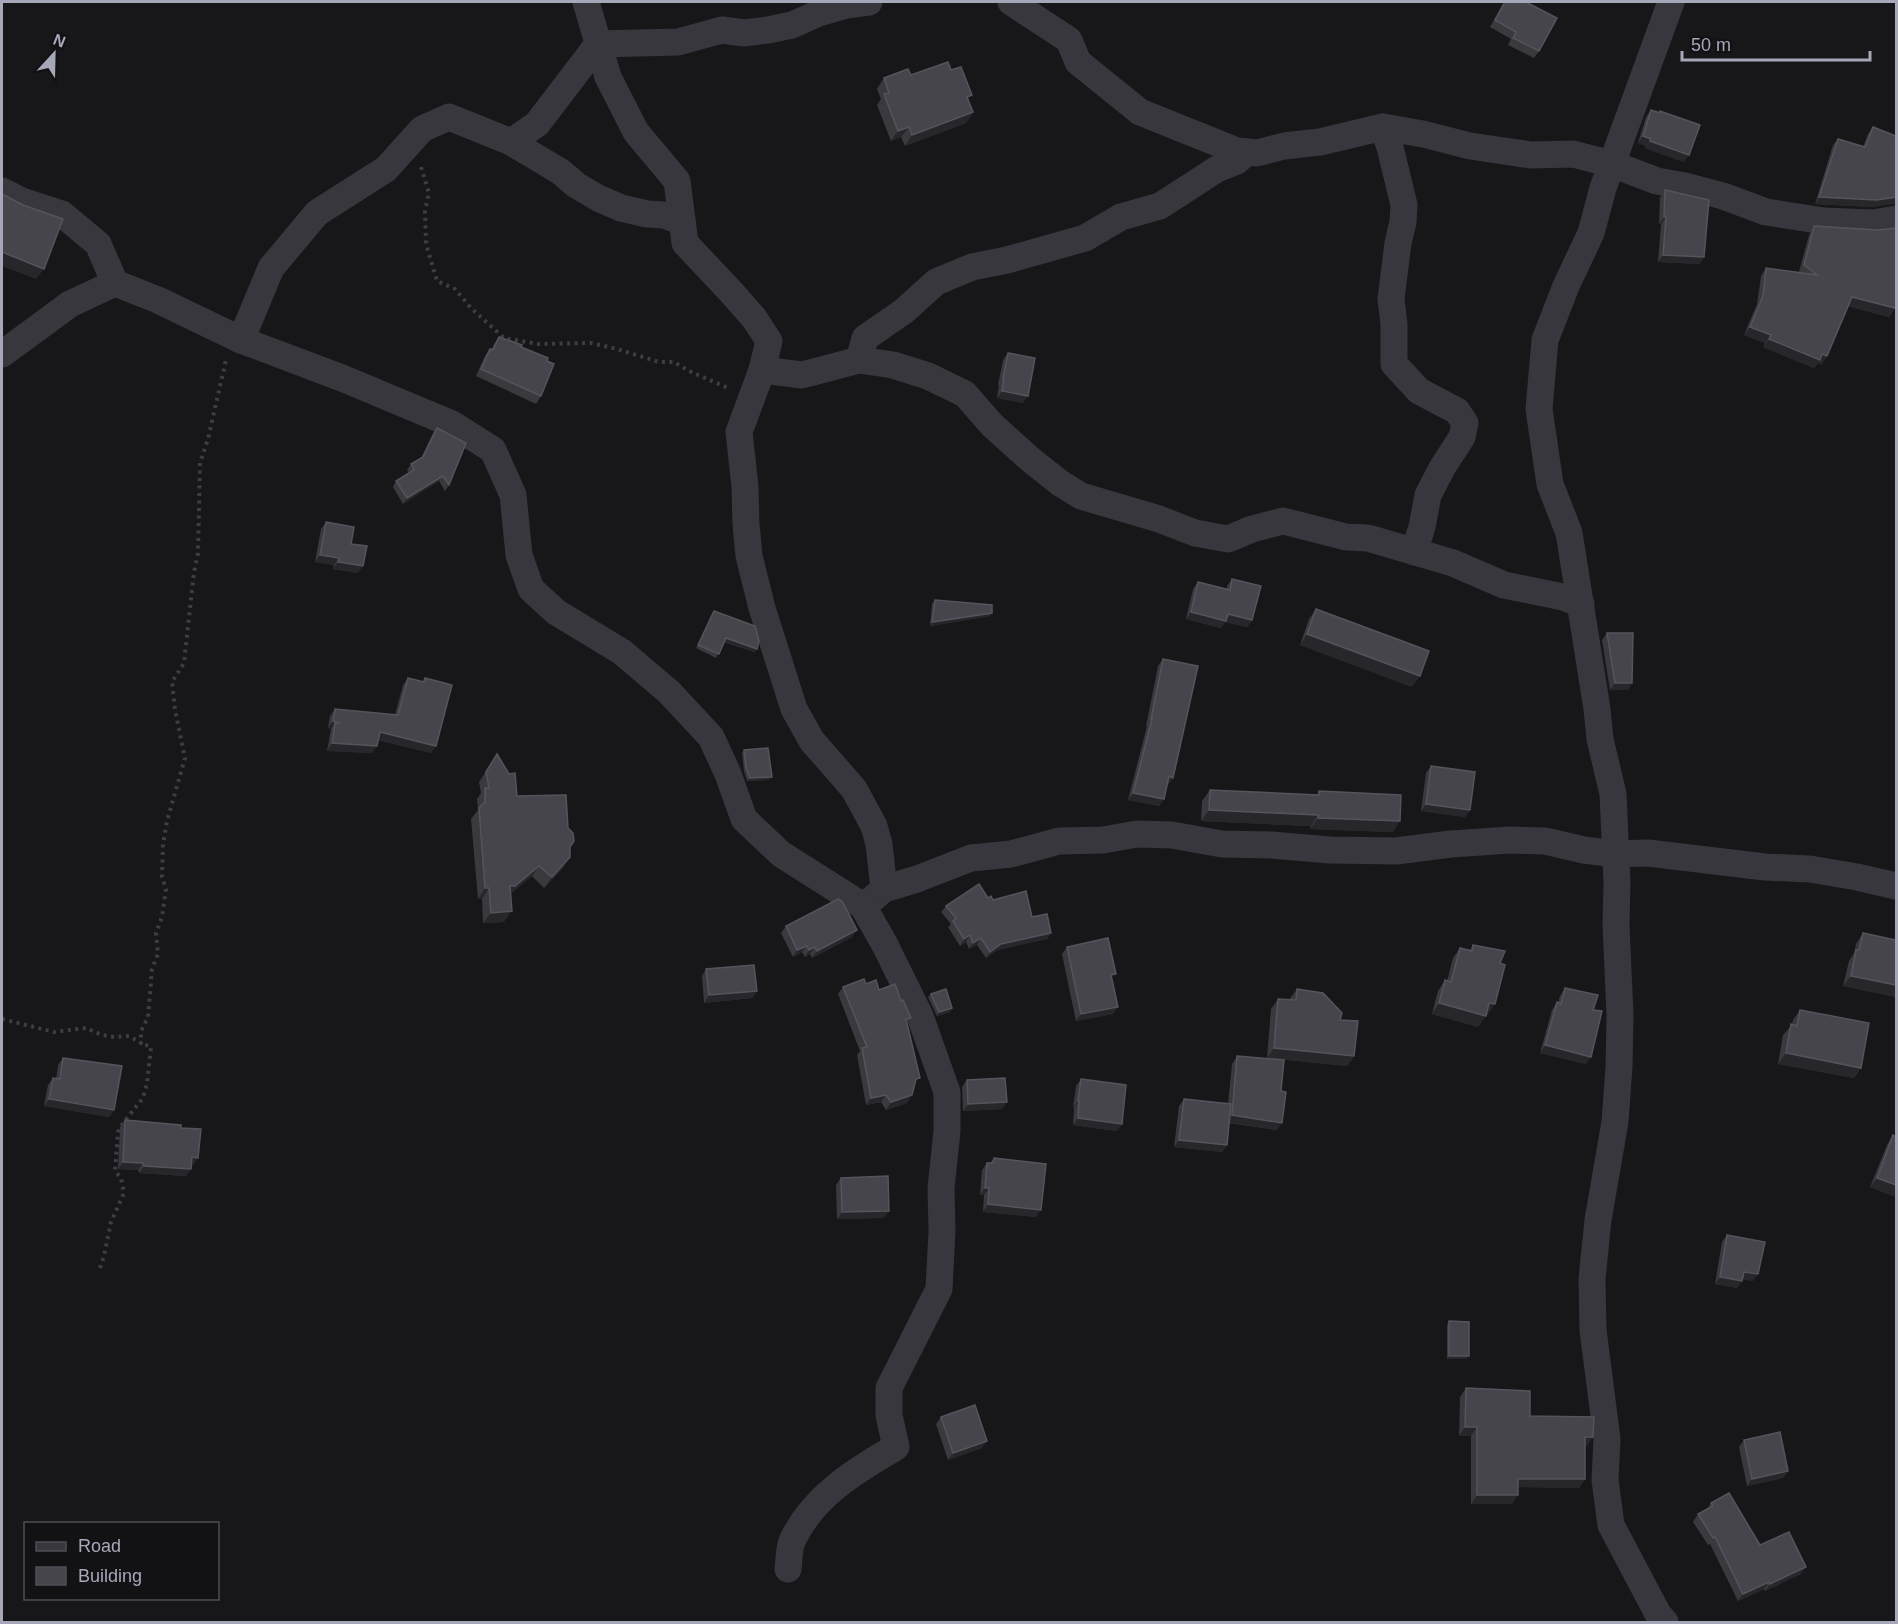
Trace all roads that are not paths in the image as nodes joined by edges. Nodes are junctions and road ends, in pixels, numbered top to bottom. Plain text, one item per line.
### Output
1 (586, 2) edge
2 (869, 2) edge
3 (1011, 2) edge
4 (1671, 2) edge
5 (597, 44) junction
6 (1383, 127) junction
7 (511, 142) junction
8 (1247, 152) junction
9 (1612, 164) junction
10 (2, 191) edge
11 (1896, 219) edge
12 (682, 222) junction
13 (115, 283) junction
14 (238, 339) junction
15 (2, 354) edge
16 (859, 360) junction
17 (762, 370) junction
18 (1414, 552) junction
19 (1581, 604) junction
20 (879, 844) junction
21 (1615, 854) junction
22 (917, 879) junction
23 (1896, 886) edge
24 (884, 889) junction
25 (863, 906) junction
26 (788, 1569) dead end
27 (1665, 1623) edge

1 - 5 street
2 - 5 street
3 - 8 street
4 - 9 street
5 - 7 street
5 - 12 street
6 - 8 street
6 - 9 street
6 - 18 street
7 - 12 street
7 - 14 street
8 - 16 street
9 - 11 street
9 - 19 street
10 - 13 street
12 - 17 street
13 - 14 street
13 - 15 street
14 - 25 street
16 - 17 street
16 - 18 street
17 - 20 street
18 - 19 street
19 - 21 street
20 - 22 street
20 - 24 street
21 - 22 street
21 - 23 street
21 - 27 street
22 - 24 street
24 - 25 street
25 - 26 street

